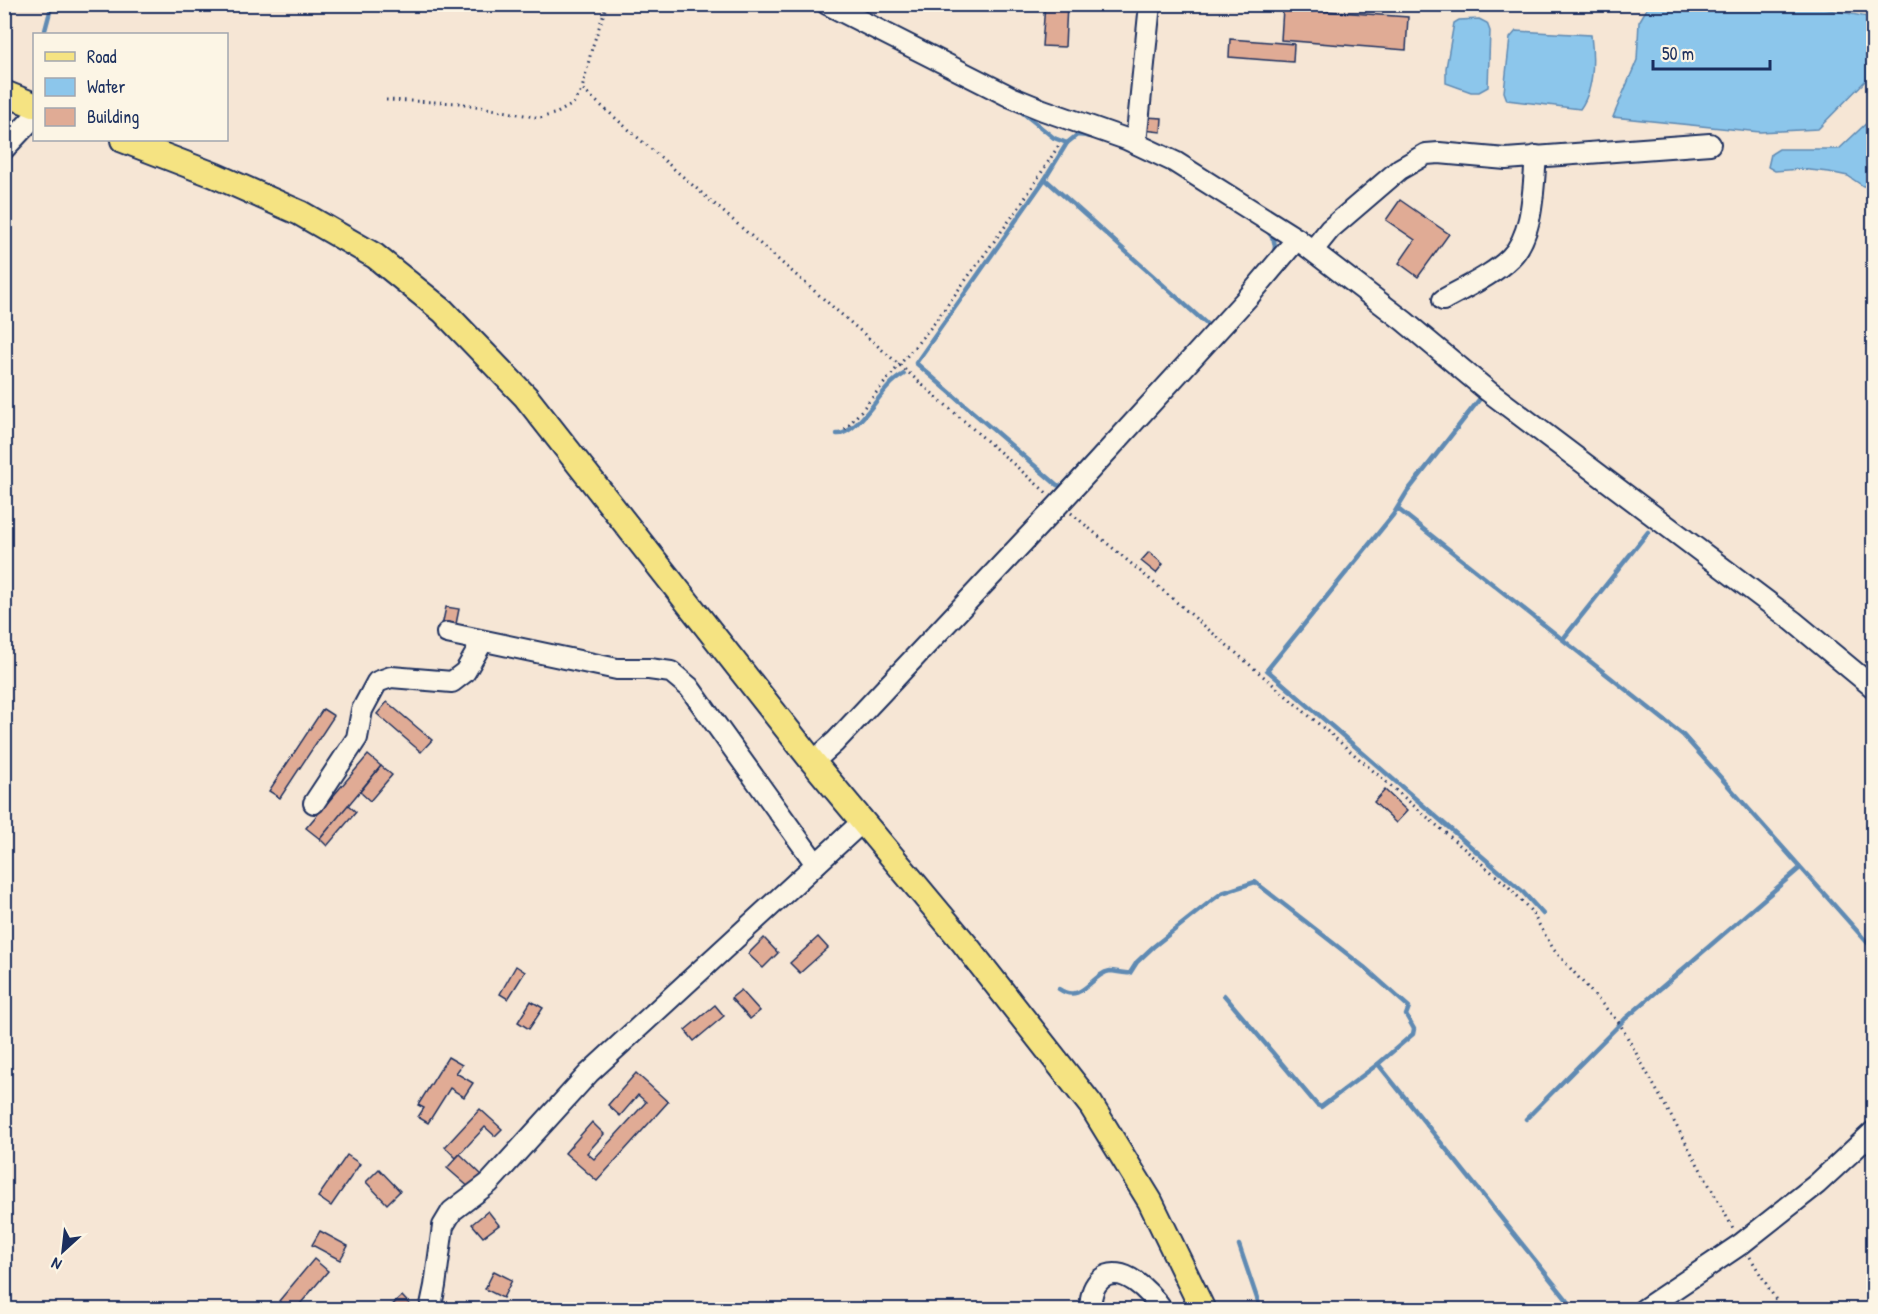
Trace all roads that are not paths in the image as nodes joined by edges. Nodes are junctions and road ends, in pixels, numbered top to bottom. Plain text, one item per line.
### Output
1 (827, 4) edge
2 (1150, 4) edge
3 (4, 93) edge
4 (33, 105) edge
5 (33, 118) edge
6 (126, 141) edge
7 (1136, 143) junction
8 (1710, 144) dead end
9 (4, 149) edge
10 (1536, 156) junction
11 (1305, 244) junction
12 (1443, 300) dead end
13 (447, 633) dead end
14 (483, 641) junction
15 (1874, 688) edge
16 (813, 762) junction
17 (314, 803) dead end
18 (862, 822) junction
19 (816, 864) junction
20 (1874, 1131) edge
21 (430, 1310) edge
22 (1091, 1310) edge
23 (1162, 1310) edge
24 (1203, 1310) edge
25 (1643, 1310) edge

1 - 7 street
2 - 7 street
3 - 4 main road
5 - 9 street
6 - 16 main road
7 - 11 street
8 - 10 street
10 - 11 street
10 - 12 street
11 - 15 street
11 - 16 street
13 - 14 street
14 - 17 street
14 - 19 street
16 - 18 main road
18 - 19 street
18 - 24 main road
19 - 21 street
20 - 25 street
22 - 23 street

